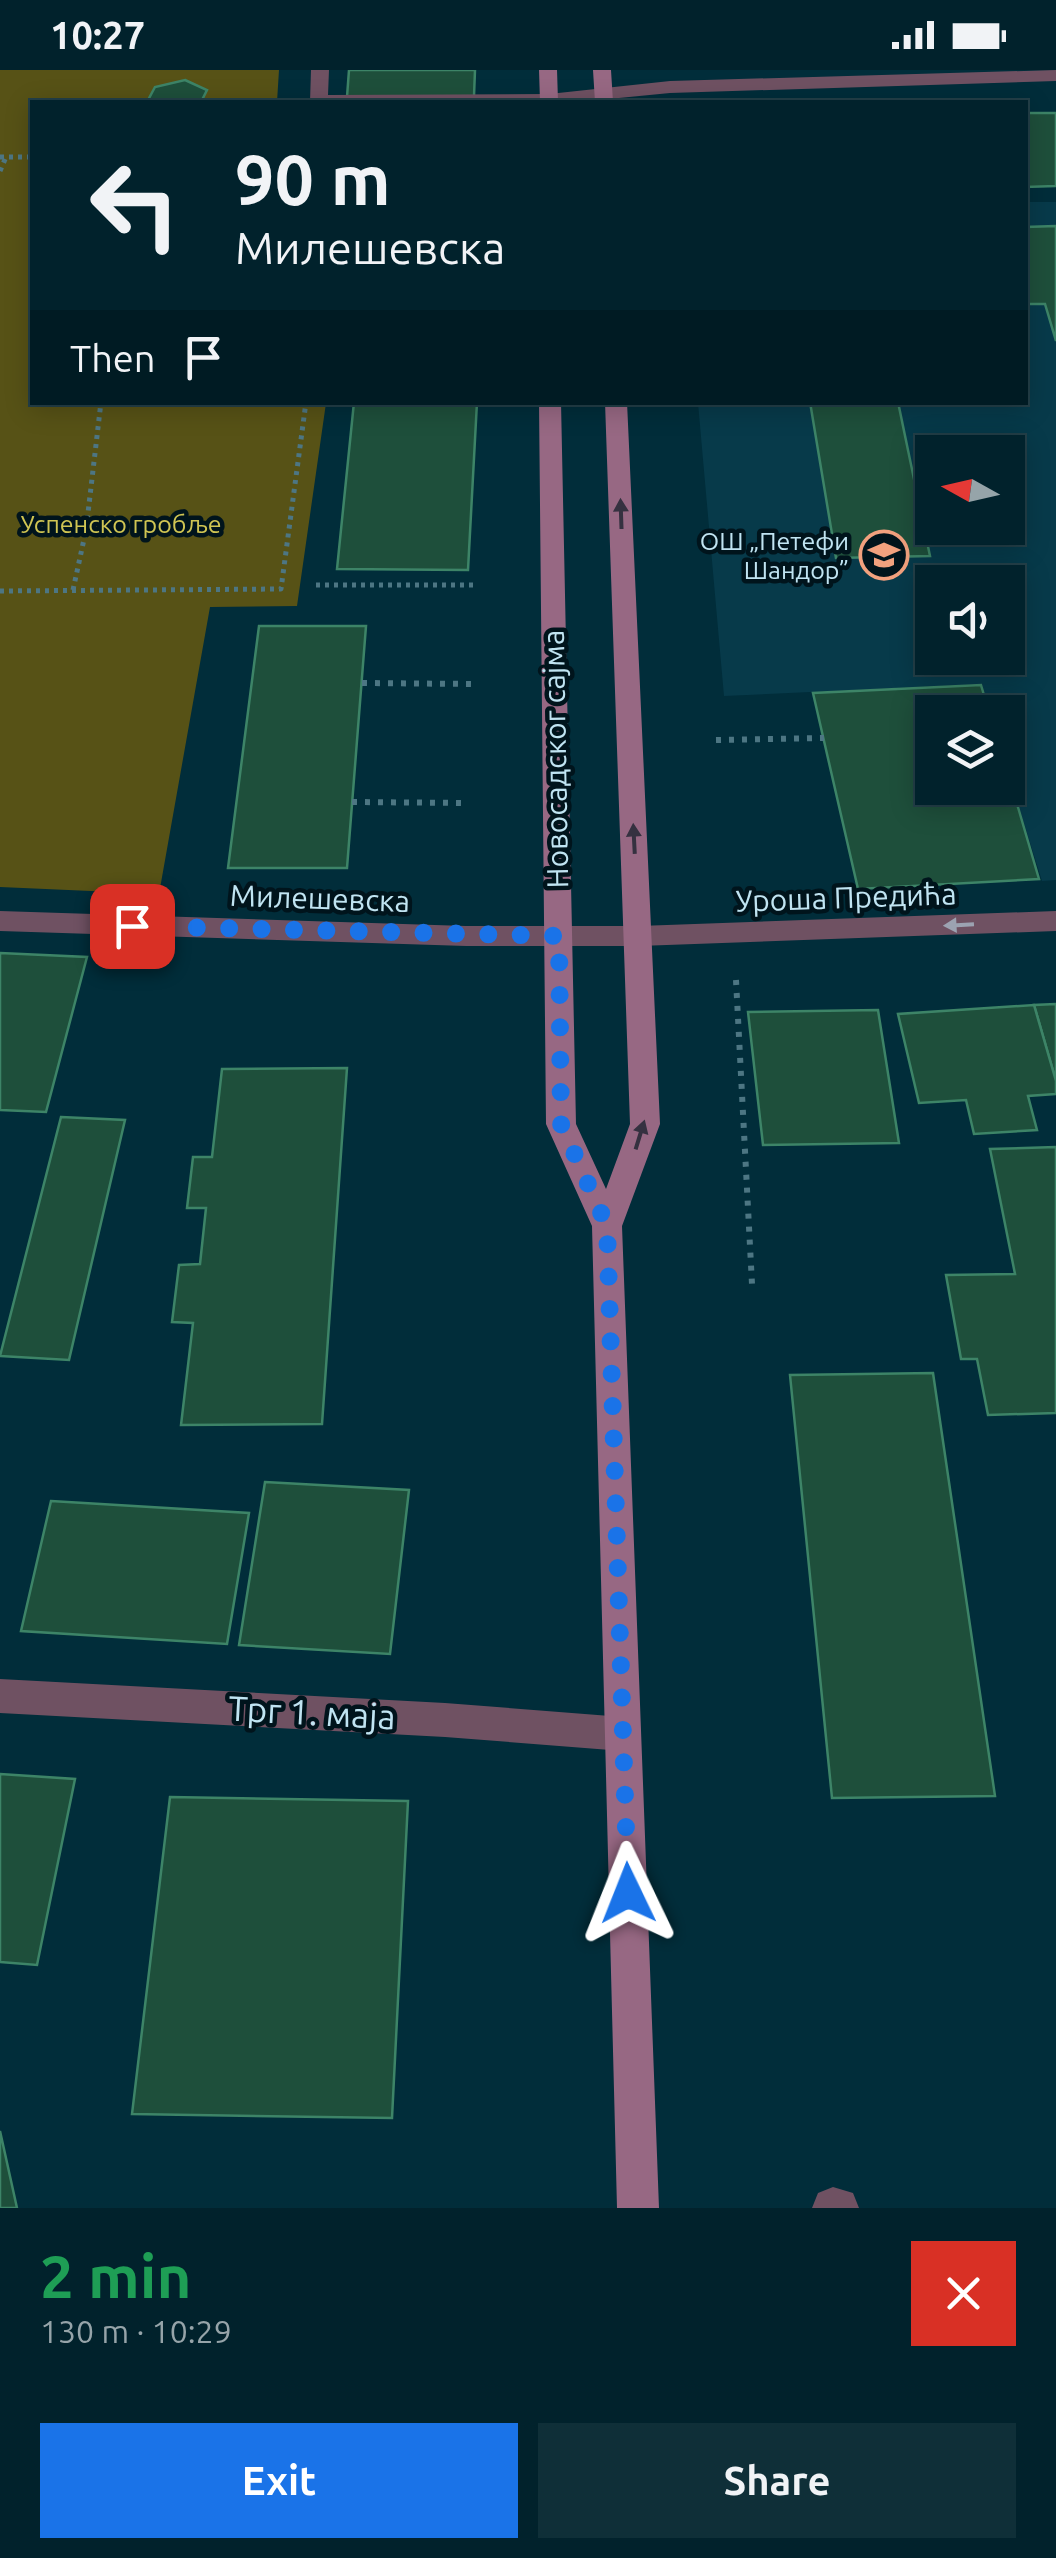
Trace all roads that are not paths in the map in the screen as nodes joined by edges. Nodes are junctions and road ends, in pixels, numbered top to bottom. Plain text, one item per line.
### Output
1 (320, 70) edge
2 (548, 70) edge
3 (602, 70) edge
4 (1056, 75) edge
5 (604, 97) edge
6 (318, 100) edge
7 (549, 100) edge
8 (563, 100) edge
9 (550, 405) edge
10 (616, 405) edge
11 (0, 920) edge
12 (1056, 921) edge
13 (559, 936) junction
14 (639, 936) junction
15 (607, 1226) junction
16 (0, 1696) edge
17 (623, 1734) junction
18 (638, 2208) edge

1 - 6 street
2 - 7 street
3 - 5 street
4 - 5 street
5 - 8 street
9 - 13 street, Новосадског сајма
14 -> 10 street, Новосадског сајма
11 - 13 street, Милешевска
12 -> 14 street, Уроша Предића
13 - 14 street, Милешевска
13 - 15 street, Новосадског сајма
15 -> 14 street, Новосадског сајма
15 - 17 street, Новосадског сајма
16 - 17 street, Трг 1. маја
17 - 18 street, Новосадског сајма

